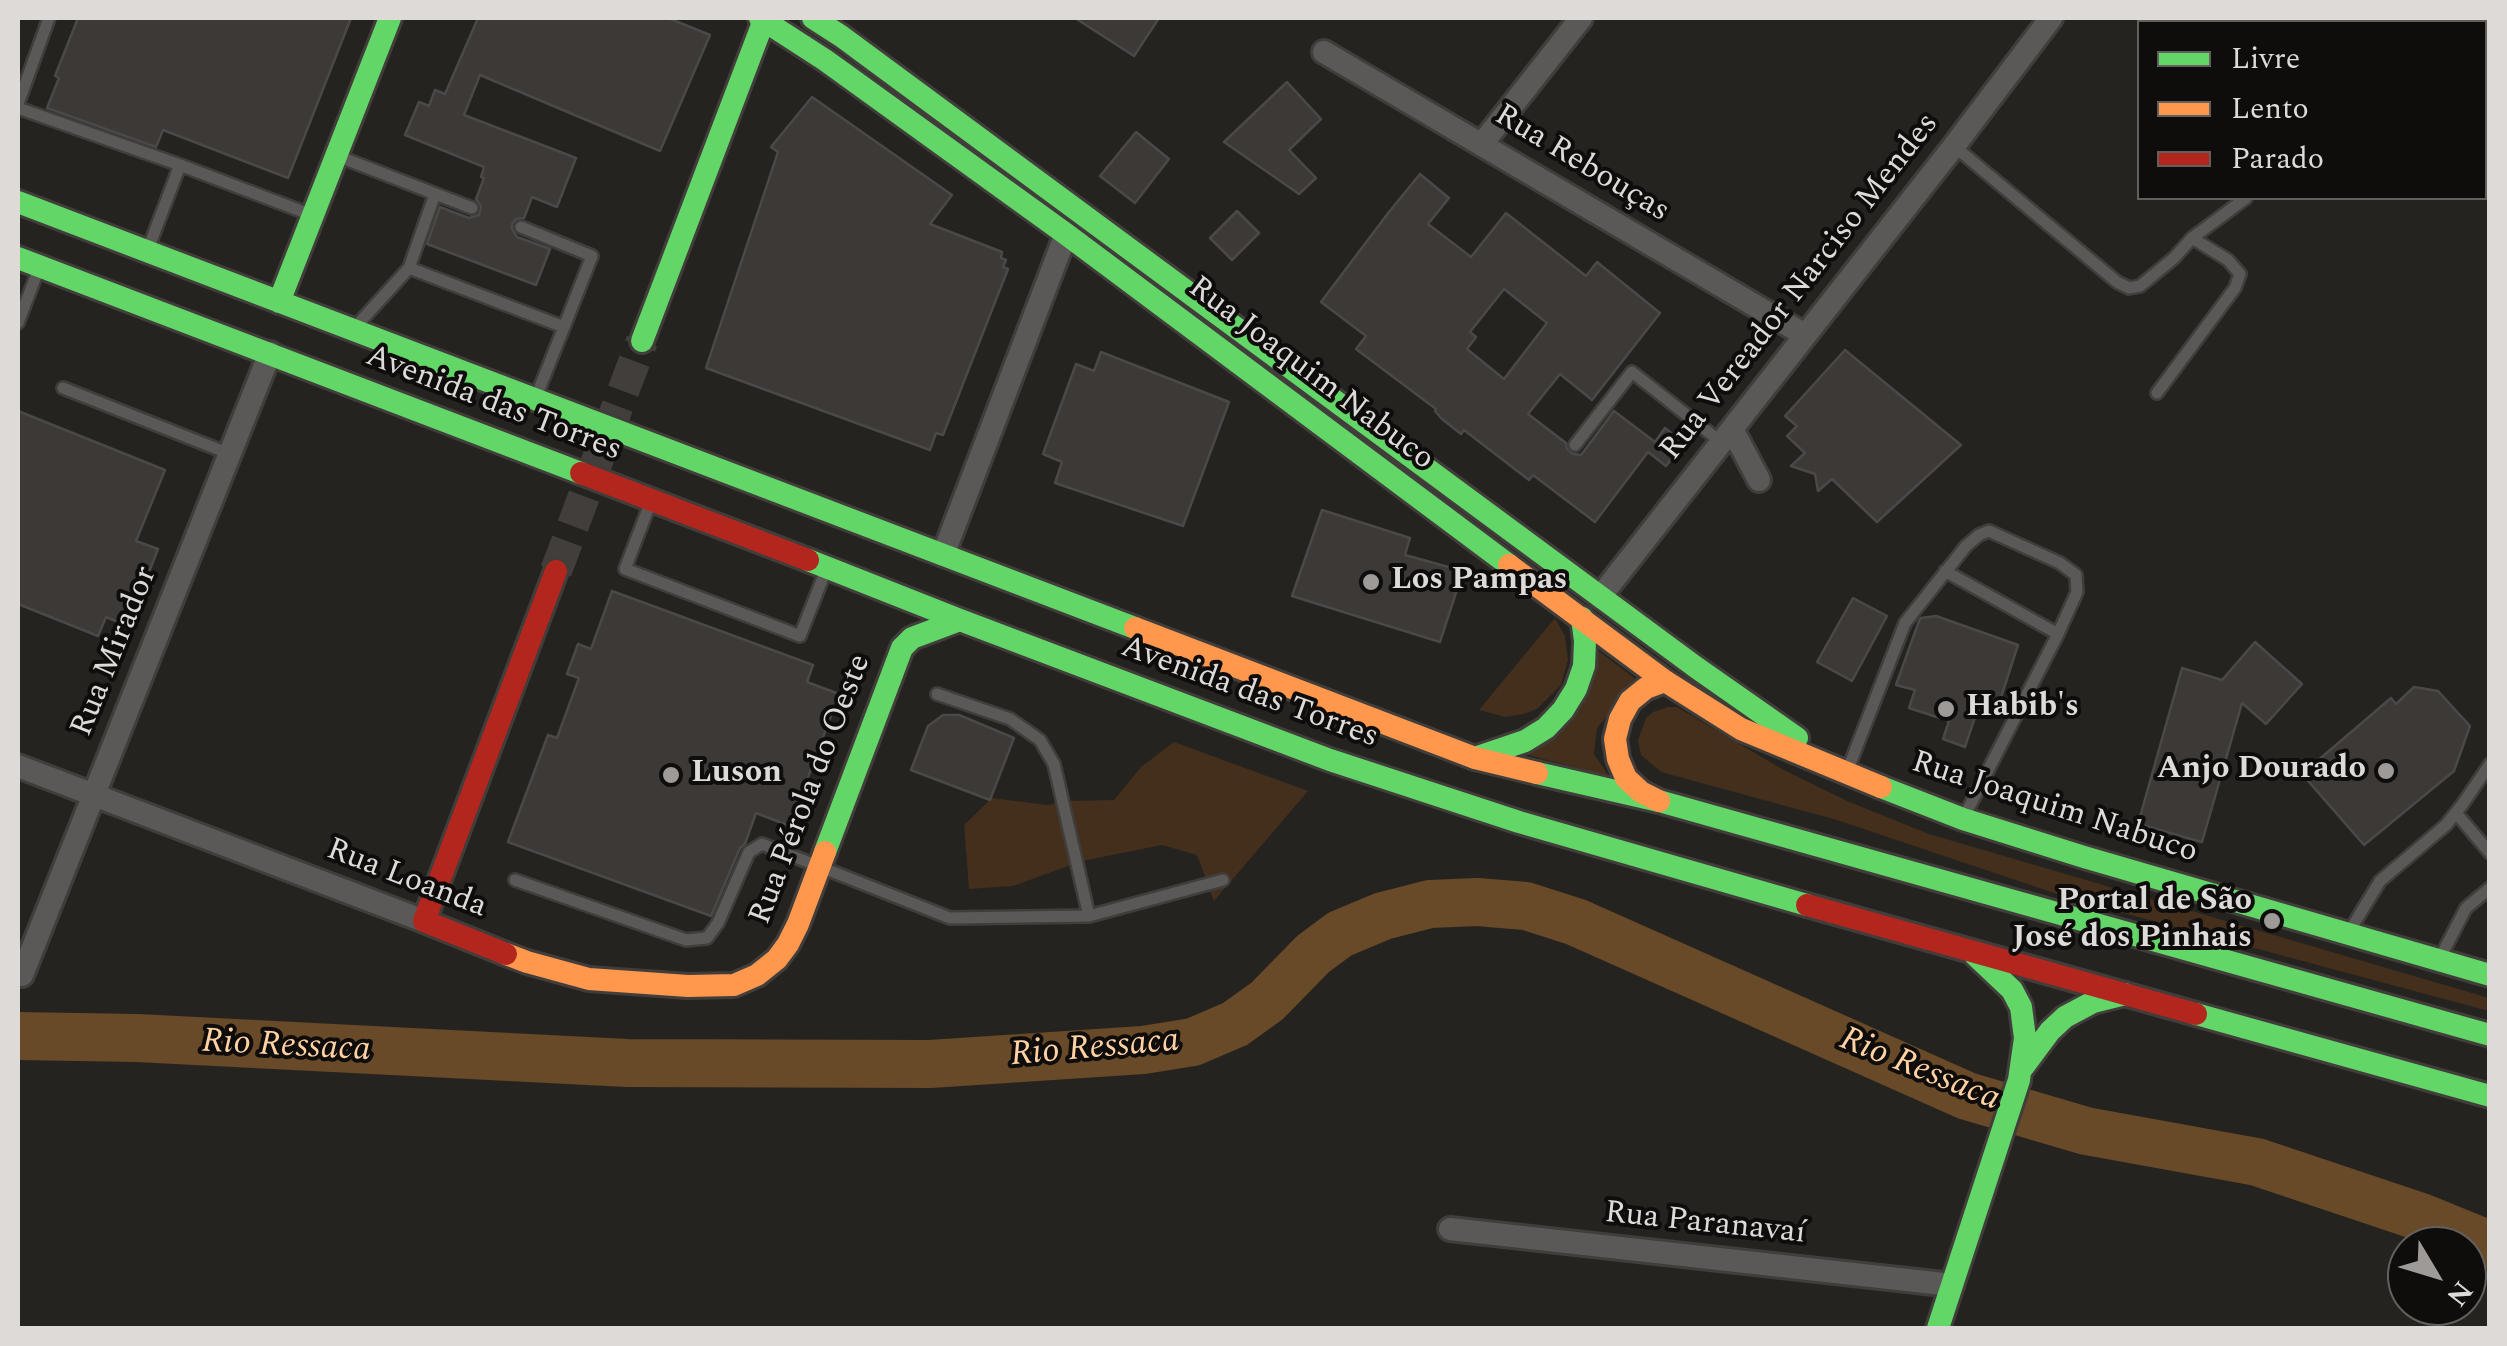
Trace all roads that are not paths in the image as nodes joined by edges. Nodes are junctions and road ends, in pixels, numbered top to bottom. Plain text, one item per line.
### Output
1 (49, 18) edge
2 (390, 18) edge
3 (812, 18) edge
4 (1581, 18) edge
5 (2051, 18) edge
6 (762, 19) edge
7 (847, 27) edge
8 (1324, 52) dead end
9 (825, 60) junction
10 (18, 106) edge
11 (1482, 144) junction
12 (1954, 146) junction
13 (336, 156) junction
14 (180, 166) junction
15 (435, 194) junction
16 (2243, 200) edge
17 (18, 202) edge
18 (472, 208) dead end
19 (312, 216) junction
20 (521, 227) dead end
21 (1066, 234) junction
22 (2192, 238) junction
23 (148, 252) junction
24 (28, 262) edge
25 (409, 268) junction
26 (279, 302) junction
27 (18, 323) edge
28 (564, 327) junction
29 (353, 330) junction
30 (1805, 335) junction
31 (642, 341) tunnel mouth
32 (270, 354) junction
33 (63, 388) dead end
34 (2157, 393) dead end
35 (535, 399) junction
36 (1726, 436) junction
37 (1575, 444) dead end
38 (230, 454) junction
39 (1759, 480) dead end
40 (652, 501) junction
41 (943, 555) junction
42 (827, 567) junction
43 (556, 571) tunnel mouth
44 (1945, 571) junction
45 (1600, 596) junction
46 (1582, 618) junction
47 (960, 620) junction
48 (2058, 634) junction
49 (1683, 657) junction
50 (1666, 681) junction
51 (937, 694) dead end
52 (1475, 758) junction
53 (2490, 764) edge
54 (18, 766) edge
55 (1839, 769) junction
56 (94, 795) junction
57 (1659, 801) junction
58 (2456, 813) junction
59 (1963, 819) junction
60 (2490, 852) edge
61 (820, 867) junction
62 (515, 880) dead end
63 (1223, 880) dead end
64 (2490, 888) edge
65 (1090, 916) junction
66 (424, 921) junction
67 (2349, 934) junction
68 (1972, 952) junction
69 (777, 959) joint
70 (2438, 960) junction
71 (2490, 974) edge
72 (22, 975) dead end
73 (2126, 994) junction
74 (2490, 1035) edge
75 (2020, 1075) junction
76 (2490, 1096) edge
77 (1450, 1229) dead end
78 (1952, 1285) junction
79 (1938, 1328) edge

1 - 10 lane
2 - 13 main road
3 - 7 main road, Rua Joaquim Nabuco
4 - 11 street
5 - 12 street, Rua Vereador Narciso Mendes
6 - 9 main road, Rua Joaquim Nabuco
6 - 31 main road
7 - 9 main road
7 - 45 main road, Rua Joaquim Nabuco
8 - 11 street, Rua Rebouças
9 - 21 main road, Rua Joaquim Nabuco
10 - 14 lane
11 - 30 street, Rua Rebouças
12 - 22 lane
12 - 30 street, Rua Vereador Narciso Mendes
13 - 15 lane
13 - 19 main road
14 - 19 lane
14 - 23 lane
15 - 18 lane
15 - 25 lane
16 - 22 lane
17 - 23 main road, Avenida das Torres
19 - 26 main road
20 - 28 lane
21 - 41 street
21 - 46 main road, Rua Joaquim Nabuco
22 - 34 lane
23 - 26 main road, Avenida das Torres
24 - 27 lane
24 - 32 main road, Avenida das Torres
25 - 28 lane
25 - 29 lane
26 - 29 main road, Avenida das Torres
28 - 35 lane
29 - 35 main road, Avenida das Torres
30 - 36 street, Rua Vereador Narciso Mendes
32 - 38 street, Rua Mirador
32 - 40 main road, Avenida das Torres
33 - 38 lane
35 - 41 main road, Avenida das Torres
36 - 37 lane
36 - 39 street
36 - 45 street, Rua Vereador Narciso Mendes
38 - 56 street, Rua Mirador
40 - 42 main road, Avenida das Torres
40 - 42 lane
41 - 52 main road, Avenida das Torres
42 - 47 main road, Avenida das Torres
43 - 66 main road
44 - 48 lane
44 - 48 lane
44 - 55 lane
45 - 49 main road, Rua Joaquim Nabuco
46 - 50 main road, Rua Joaquim Nabuco
46 - 52 main road
47 - 61 main road, Rua Pérola do Oeste
47 - 68 main road, Avenida das Torres
48 - 59 lane
49 - 50 main road
49 - 55 main road, Rua Joaquim Nabuco
50 - 55 main road, Rua Joaquim Nabuco
50 - 57 main road
51 - 65 lane
52 - 57 main road, Avenida das Torres
53 - 58 lane
54 - 56 street, Rua Loanda
55 - 59 main road, Rua Joaquim Nabuco
56 - 66 street, Rua Loanda
56 - 72 street, Rua Mirador
57 - 74 main road, Avenida das Torres
58 - 60 lane
58 - 67 lane
59 - 67 main road, Rua Joaquim Nabuco
61 - 62 lane
61 - 65 lane
61 - 69 main road, Rua Pérola do Oeste
63 - 65 lane
64 - 70 lane
66 - 69 main road, Rua Loanda
67 - 70 main road, Rua Joaquim Nabuco
68 - 73 main road, Avenida das Torres
68 - 75 main road
70 - 71 main road, Rua Joaquim Nabuco
73 - 75 main road
73 - 76 main road, Avenida das Torres
75 - 78 main road
77 - 78 street, Rua Paranavaí
78 - 79 main road

